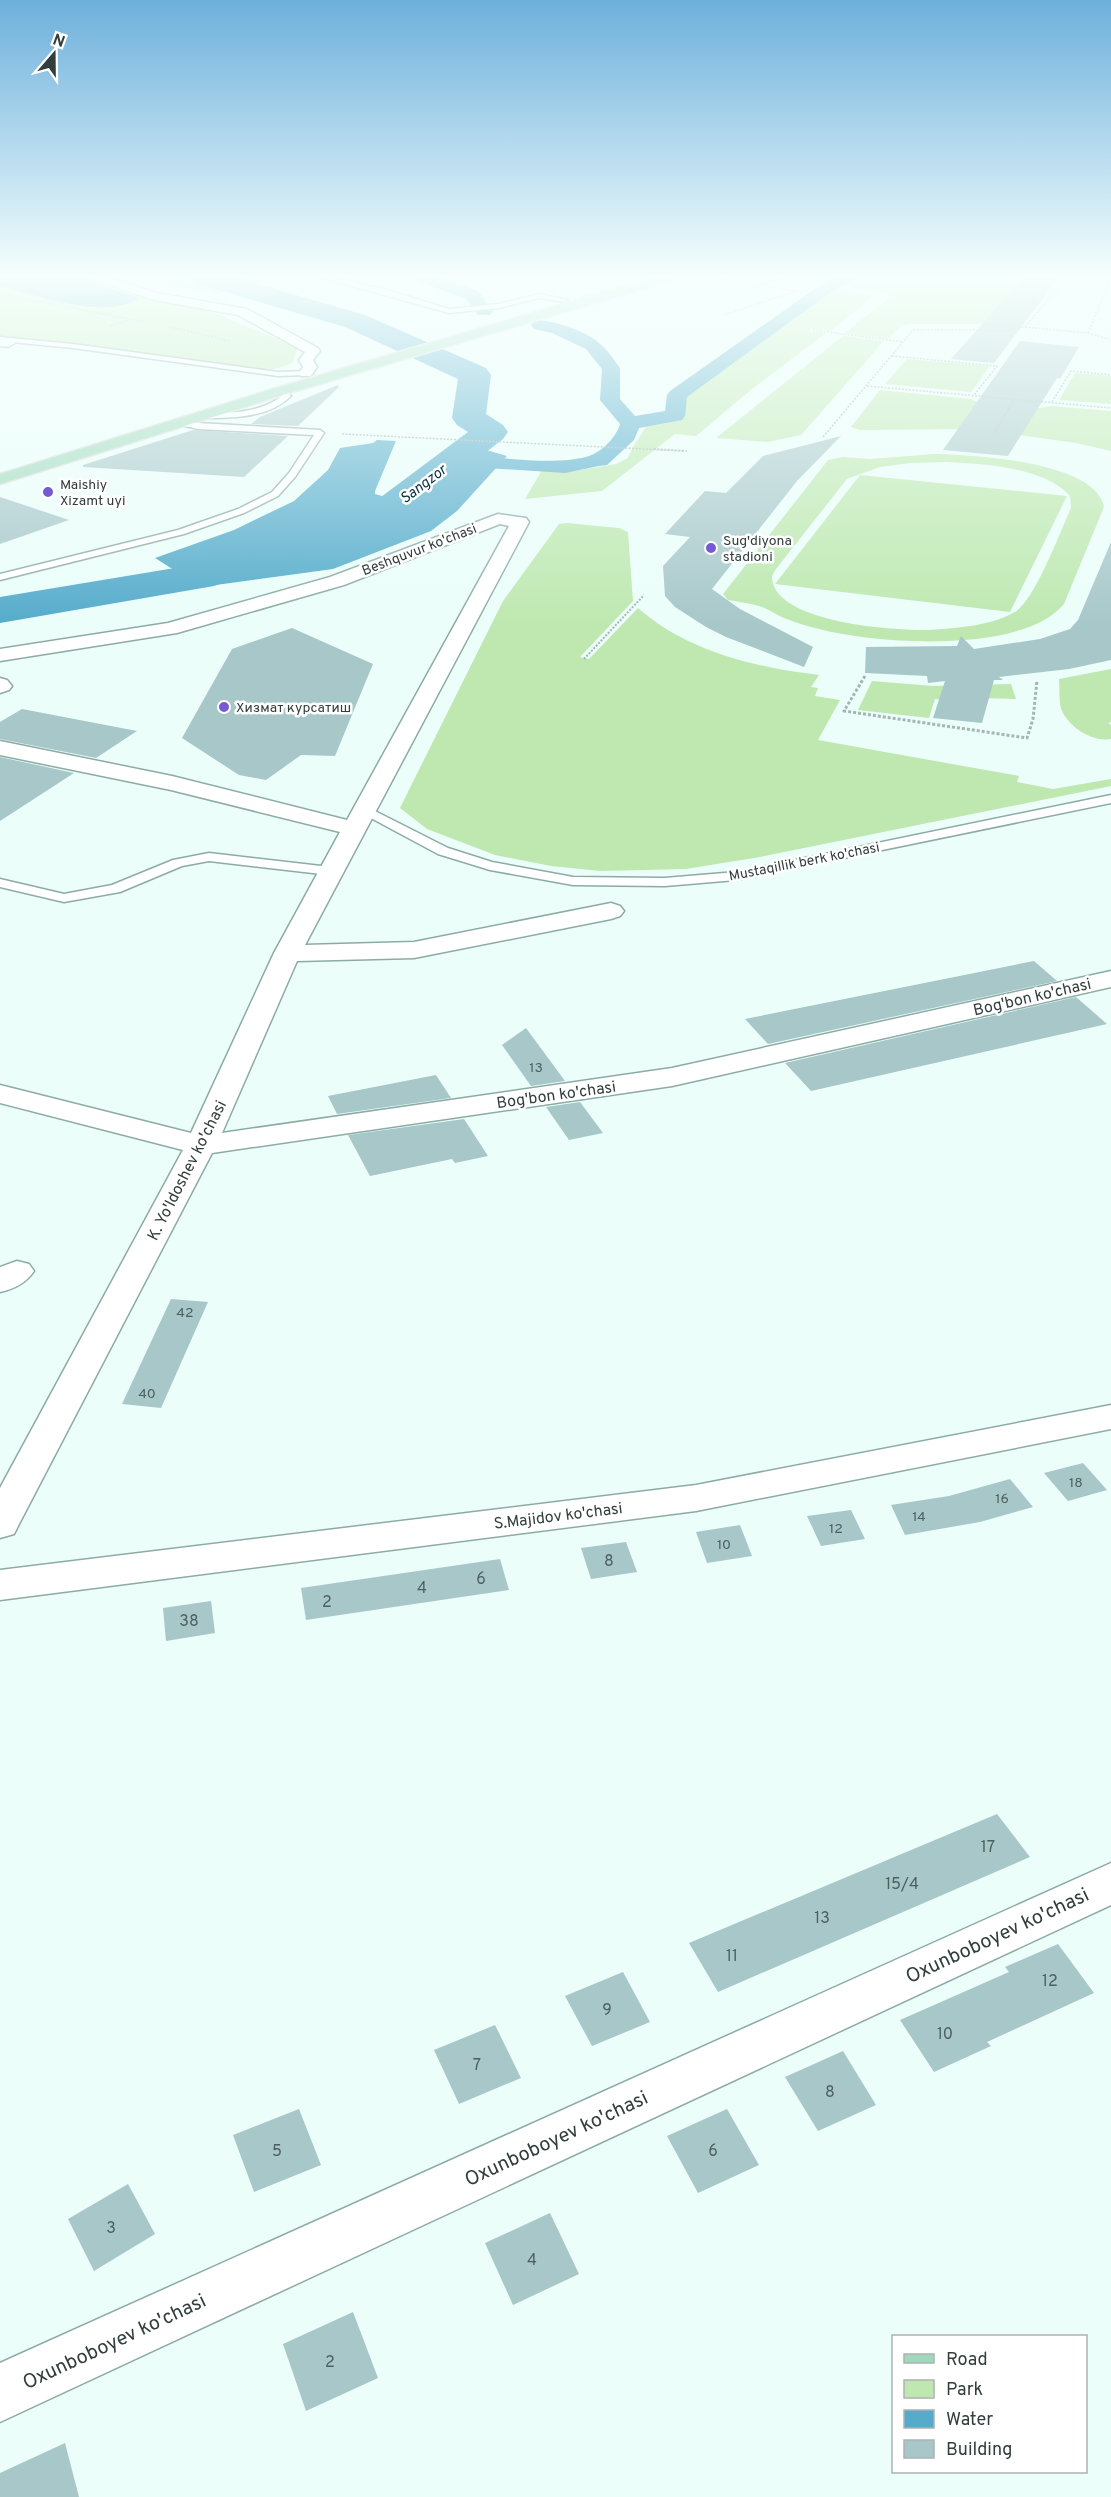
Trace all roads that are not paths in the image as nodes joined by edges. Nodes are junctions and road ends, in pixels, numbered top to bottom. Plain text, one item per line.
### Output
1 (239, 394) edge
2 (273, 394) edge
3 (180, 422) junction
4 (34, 456) junction
5 (56, 462) junction
6 (0, 466) edge
7 (0, 479) edge
8 (0, 577) edge
9 (0, 655) edge
10 (0, 748) edge
11 (1111, 799) edge
12 (357, 819) junction
13 (330, 871) junction
14 (0, 883) edge
15 (611, 911) dead end
16 (286, 952) junction
17 (1111, 979) edge
18 (0, 1094) edge
19 (201, 1145) junction
20 (1111, 1417) edge
21 (0, 1524) edge
22 (0, 1585) edge
23 (1111, 1883) edge
24 (0, 2393) edge

1 - 4 main road
2 - 3 main road
3 - 5 main road
3 - 8 lane
4 - 5 main road
4 - 6 main road
5 - 7 main road
9 - 12 street, Beshquvur ko'chasi
10 - 12 street
11 - 12 lane, Mustaqillik berk ko'chasi
12 - 13 street, K. Yo'ldoshev ko'chasi
13 - 14 lane
13 - 16 street, K. Yo'ldoshev ko'chasi
15 - 16 street
16 - 19 street, K. Yo'ldoshev ko'chasi
17 - 19 street, Bog'bon ko'chasi
18 - 19 street, Bog'bon ko'chasi
19 - 21 street, K. Yo'ldoshev ko'chasi
20 - 22 street, S.Majidov ko'chasi
23 - 24 street, Oxunboboyev ko'chasi

